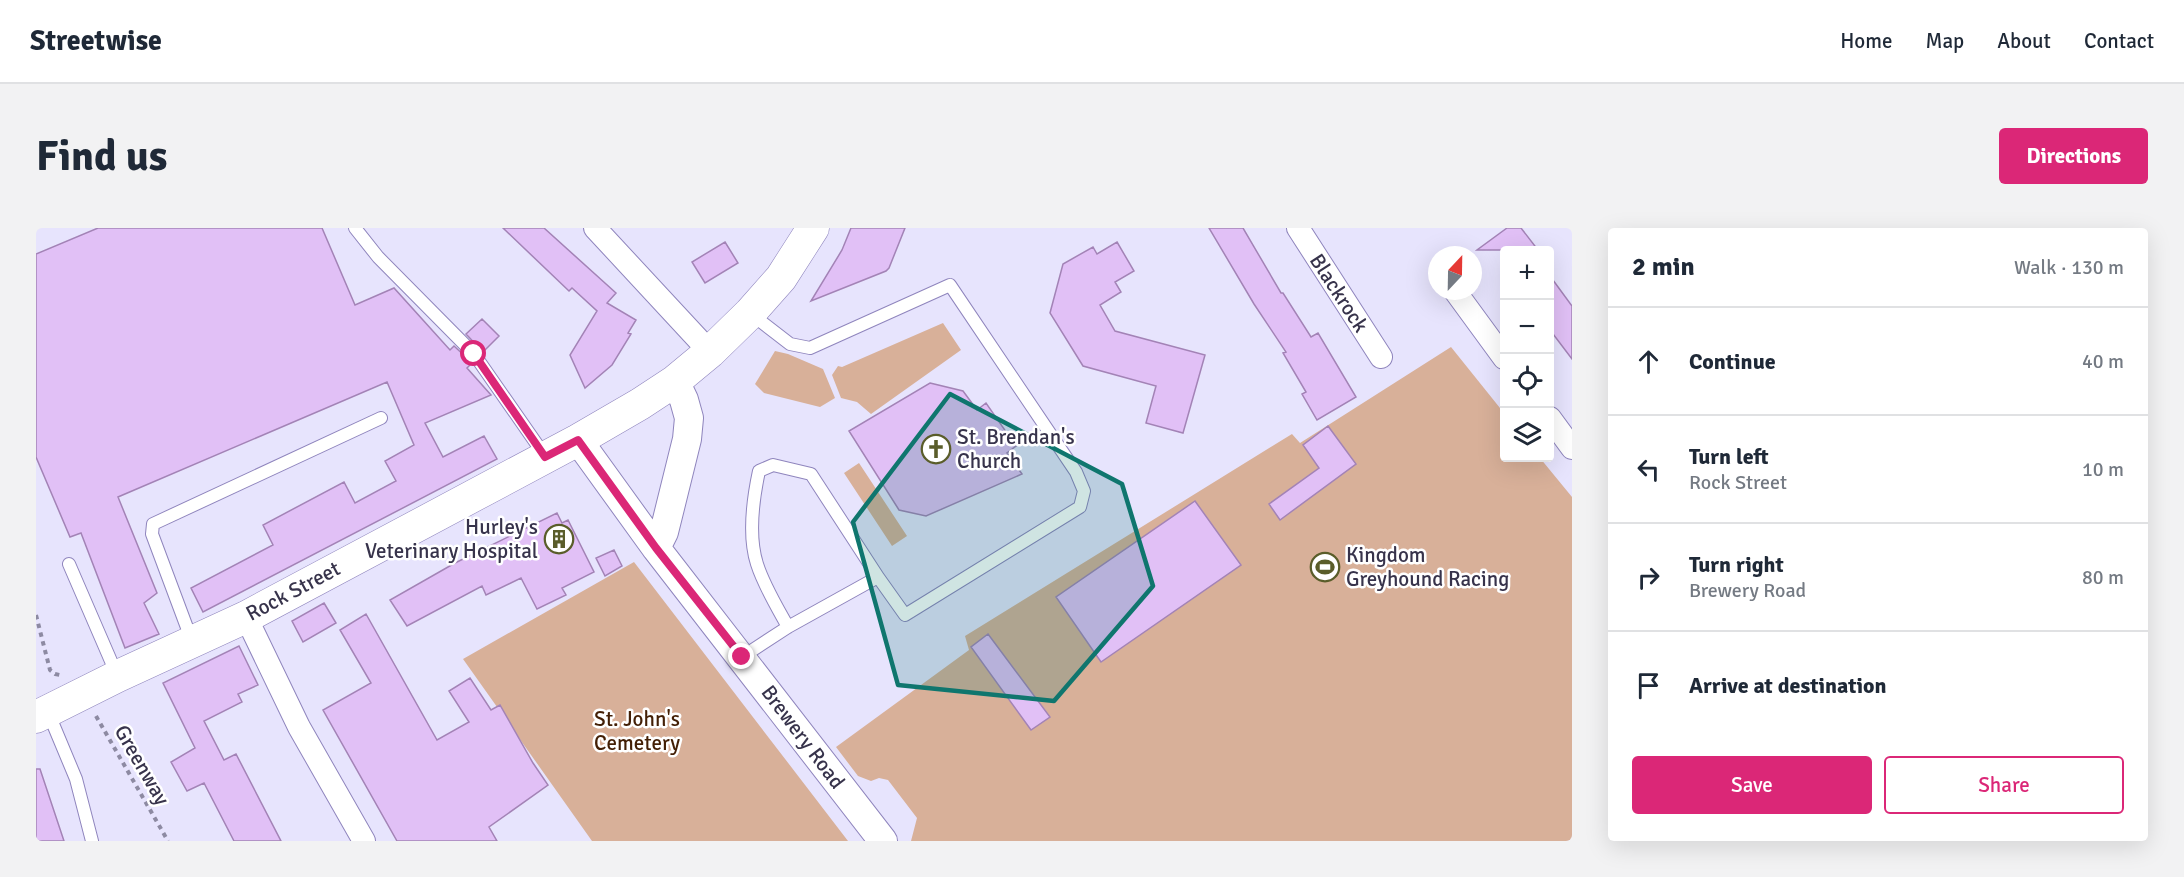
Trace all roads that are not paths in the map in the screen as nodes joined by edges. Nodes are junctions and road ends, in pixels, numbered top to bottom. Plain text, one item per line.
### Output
1 (355, 228) edge
2 (595, 228) edge
3 (813, 228) edge
4 (1298, 228) edge
5 (1462, 300) edge
6 (750, 313) junction
7 (710, 352) junction
8 (1501, 354) edge
9 (1381, 357) dead end
10 (675, 381) junction
11 (381, 418) dead end
12 (1554, 423) edge
13 (578, 440) junction
14 (1572, 448) edge
15 (545, 457) junction
16 (656, 548) junction
17 (69, 564) dead end
18 (878, 577) junction
19 (246, 617) junction
20 (788, 627) junction
21 (192, 641) junction
22 (742, 657) junction
23 (118, 676) junction
24 (42, 714) edge
25 (92, 841) edge
26 (364, 841) edge
27 (883, 841) edge

1 - 15 lane
2 - 7 street
3 - 6 main road, Rock Street
4 - 9 street, Blackrock
5 - 8 street
6 - 7 main road, Rock Street
6 - 18 lane
7 - 10 main road, Rock Street
10 - 13 main road, Rock Street
10 - 16 street
11 - 21 lane
12 - 14 street
13 - 15 main road, Rock Street
13 - 16 street, Brewery Road
15 - 19 main road, Rock Street
16 - 22 street, Brewery Road
17 - 23 lane
18 - 20 lane
18 - 20 lane
19 - 21 main road, Rock Street
19 - 26 street
20 - 22 lane
21 - 23 main road, Rock Street
22 - 27 street, Brewery Road
23 - 24 main road, Rock Street
24 - 25 lane

